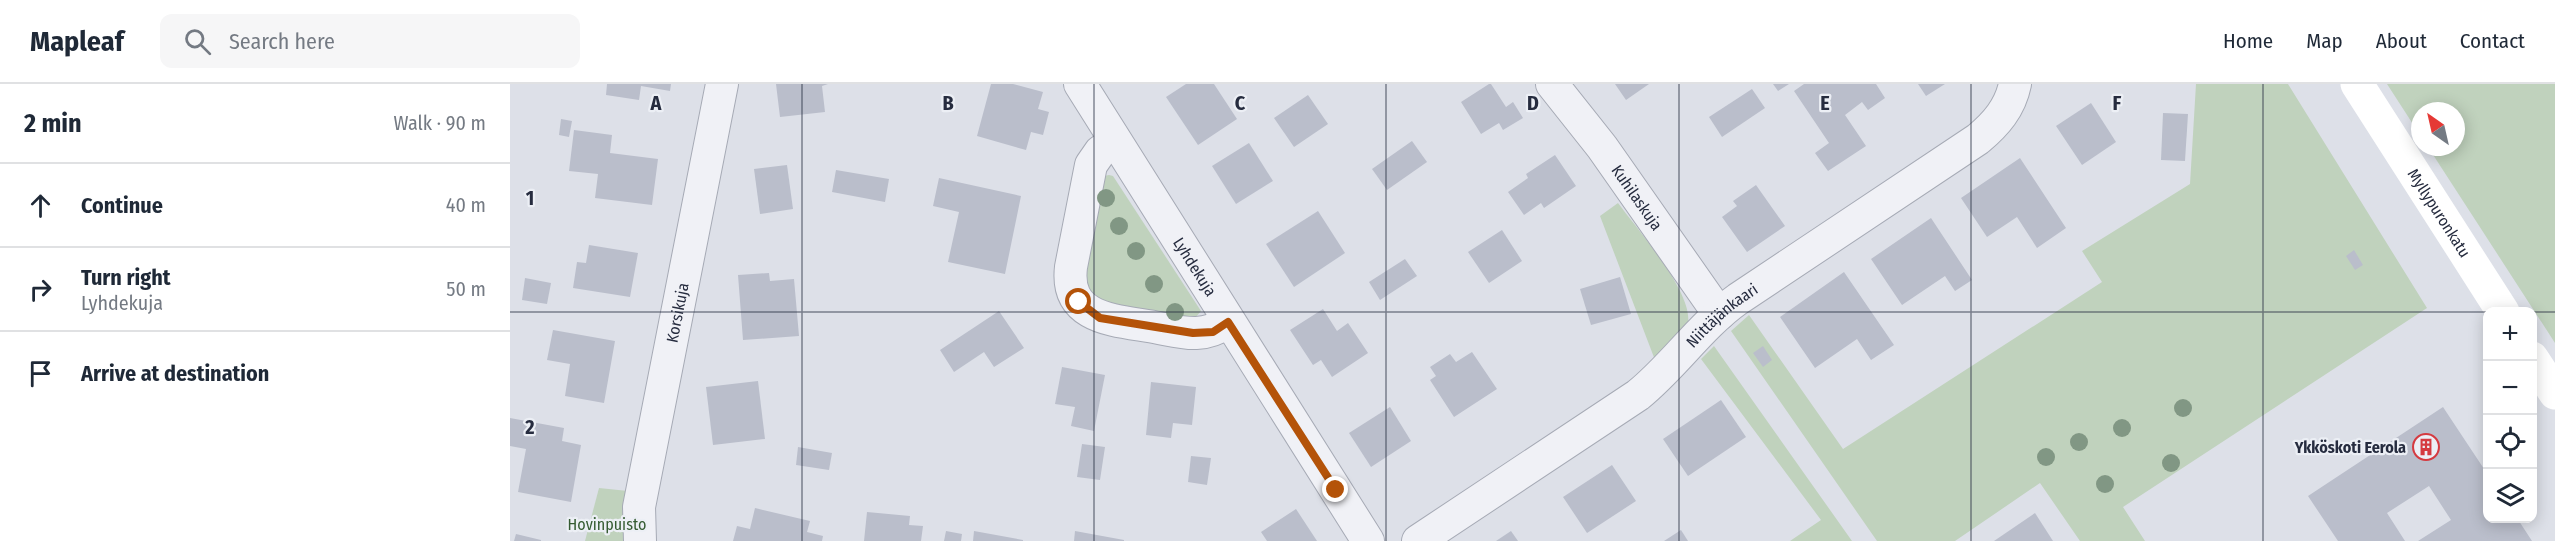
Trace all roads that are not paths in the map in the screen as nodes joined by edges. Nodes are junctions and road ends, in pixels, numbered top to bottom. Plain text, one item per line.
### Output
1 (722, 84) edge
2 (1080, 84) edge
3 (1552, 84) edge
4 (2015, 84) edge
5 (2357, 84) edge
6 (1115, 141) junction
7 (2500, 307) edge
8 (1719, 314) junction
9 (1228, 322) junction
10 (2534, 361) edge
11 (2555, 393) edge
12 (640, 541) edge
13 (1368, 541) edge
14 (1418, 541) edge

1 - 12 street, Korsikuja
2 - 6 street, Lyhdekuja
3 - 8 street, Kuhilaskuja
4 - 8 street, Niittäjänkaari
5 - 7 street, Myllypuronkatu
6 - 9 street, Lyhdekuja
6 - 9 street
8 - 14 street, Niittäjänkaari
9 - 13 street, Lyhdekuja
10 - 11 street

